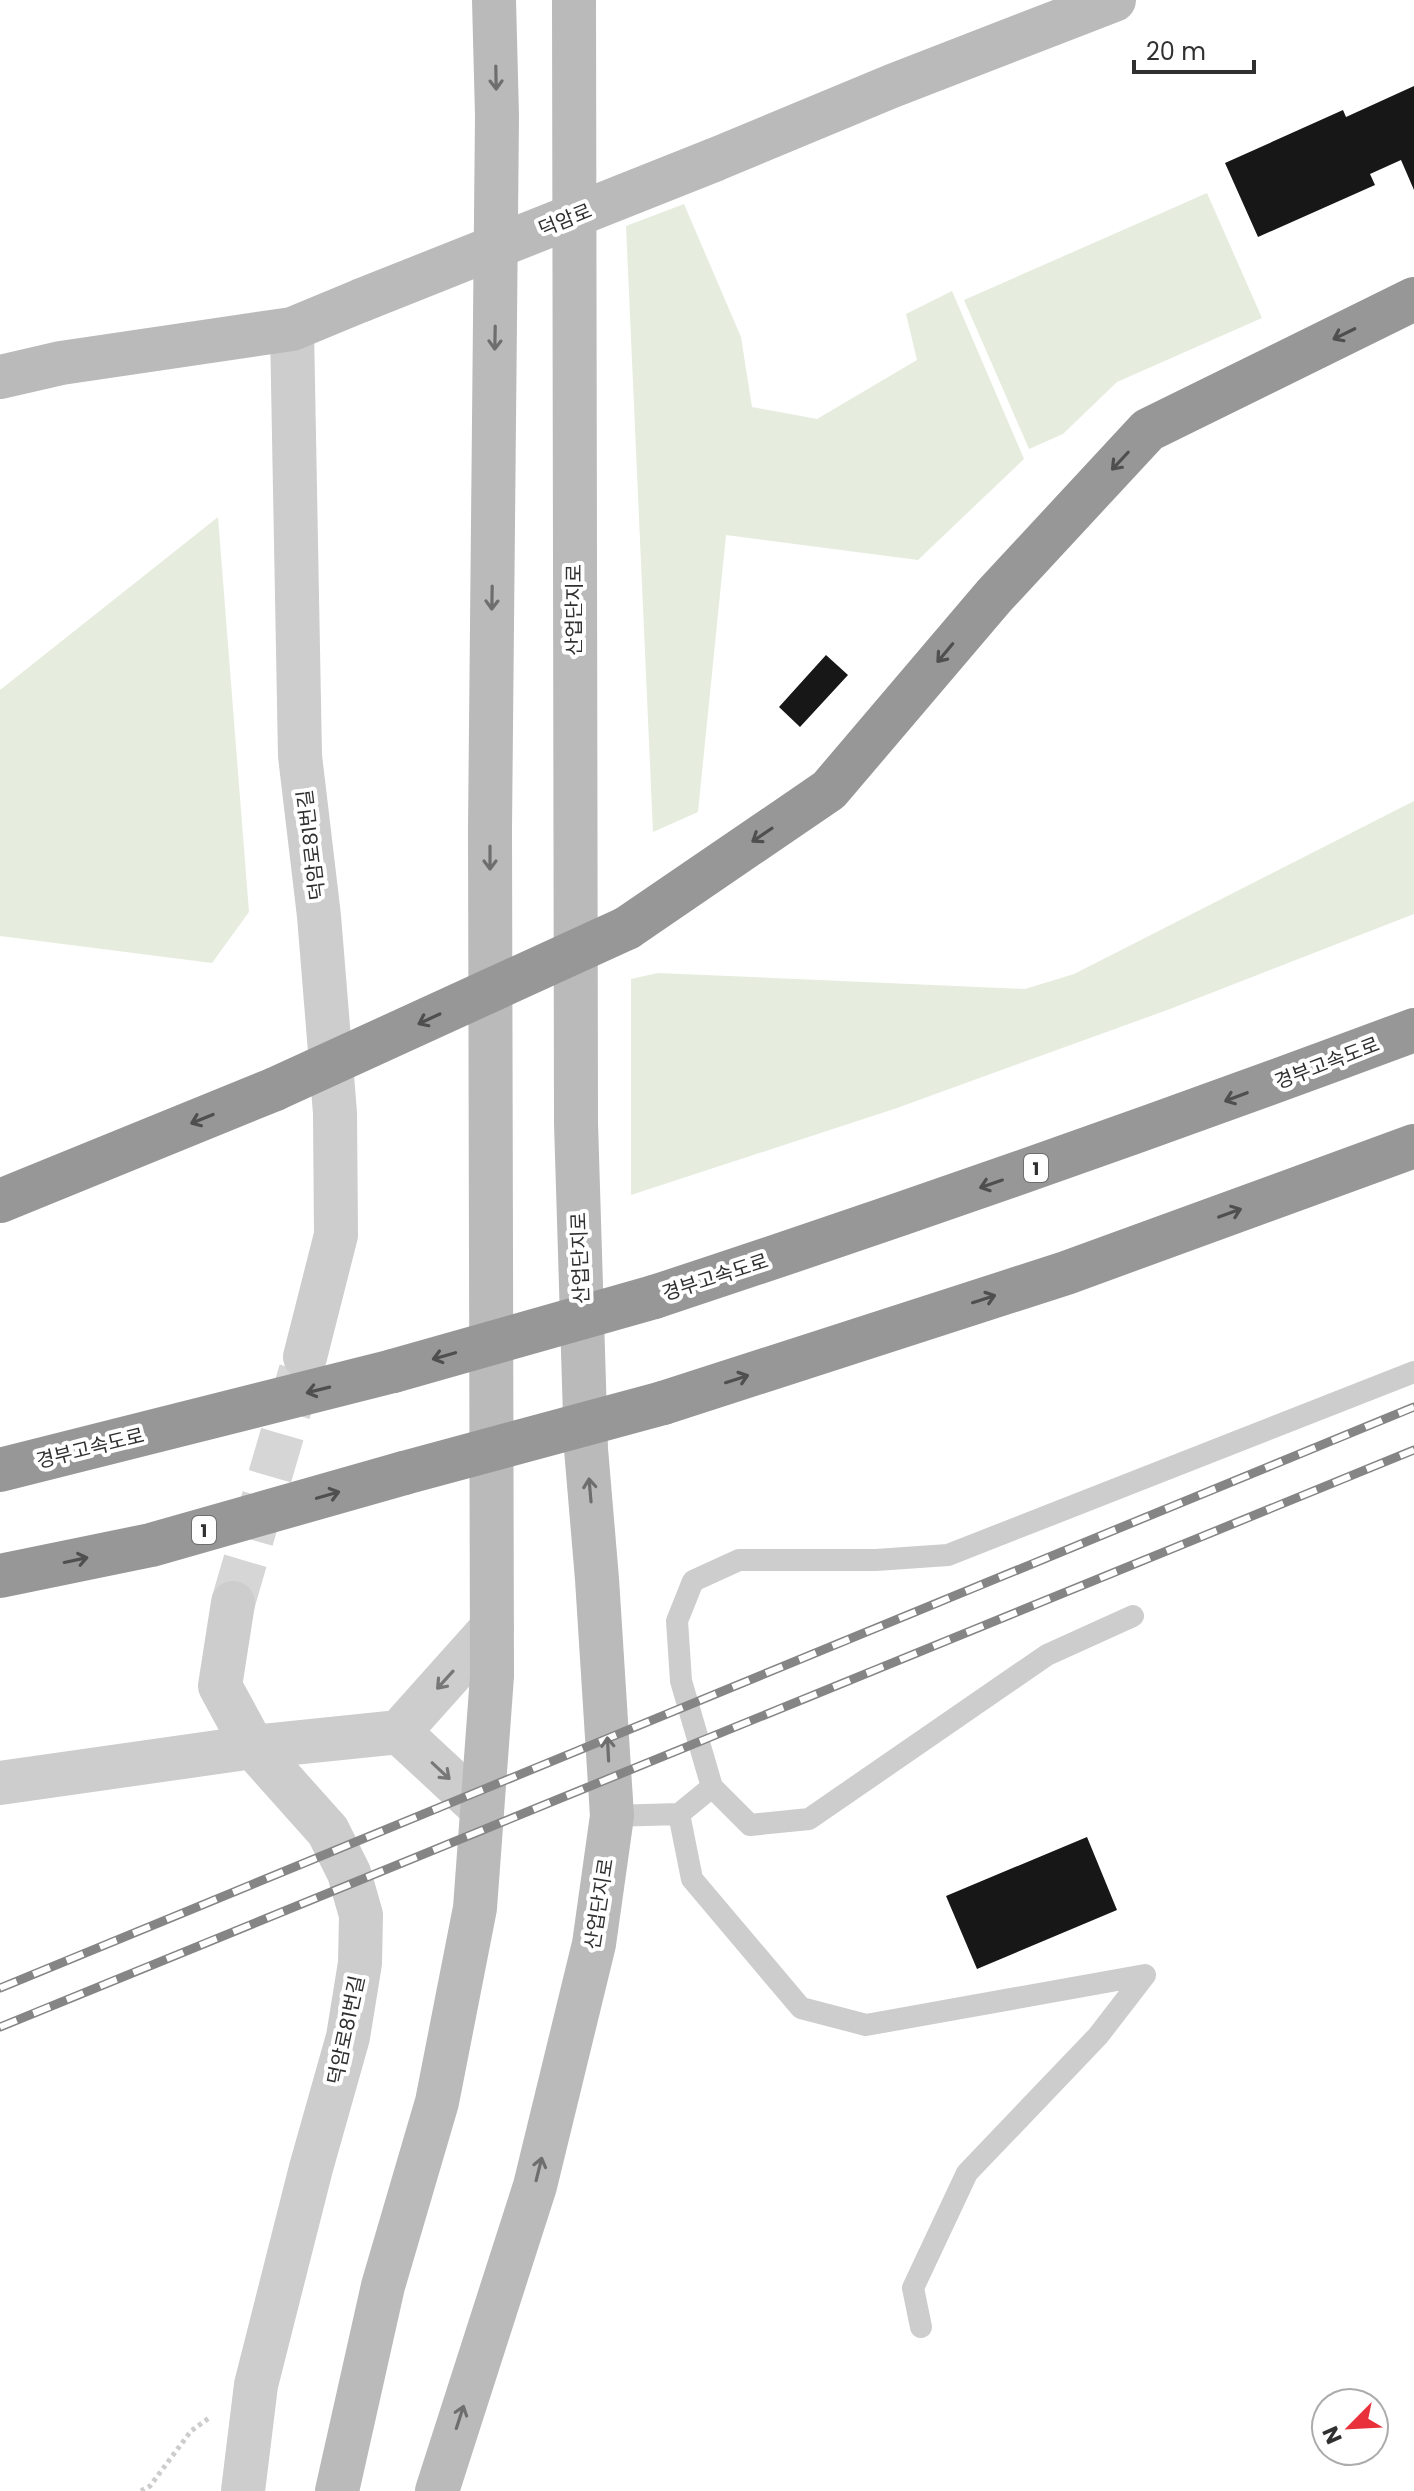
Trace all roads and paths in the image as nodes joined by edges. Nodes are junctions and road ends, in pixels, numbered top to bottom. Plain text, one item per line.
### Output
1 (494, 0) edge
2 (574, 0) edge
3 (1114, 0) edge
4 (1414, 299) edge
5 (292, 329) junction
6 (0, 377) edge
7 (1414, 1030) edge
8 (1414, 1146) edge
9 (0, 1201) edge
10 (305, 1357) tunnel mouth
11 (1414, 1372) edge
12 (0, 1470) edge
13 (0, 1576) edge
14 (233, 1603) tunnel mouth
15 (1133, 1616) dead end
16 (492, 1628) junction
17 (399, 1732) junction
18 (253, 1747) junction
19 (0, 1783) edge
20 (712, 1787) junction
21 (482, 1809) junction
22 (679, 1814) junction
23 (612, 1816) junction
24 (921, 2327) dead end
25 (256, 2385) junction
26 (141, 2491) edge
27 (243, 2491) edge
28 (337, 2491) edge
29 (437, 2491) edge

1 -> 16 main road
23 -> 2 main road, 산업단지로
3 - 5 main road, 덕암로, bridge
4 -> 9 highway, bridge
5 - 6 main road, 덕암로
5 - 10 street, 덕암로81번길
7 -> 12 highway, 경부고속도로 / 1, bridge
13 -> 8 highway, 1, bridge
11 - 20 lane
14 - 18 street, 덕암로81번길
15 - 20 lane
16 -> 17 street
16 - 21 main road
17 - 18 street
17 -> 21 street
18 - 19 street
18 - 25 street, 덕암로81번길
20 - 22 lane
21 - 28 main road
22 - 23 lane
22 - 24 lane
29 -> 23 main road, 산업단지로
25 - 26 path
25 - 27 street, 덕암로81번길

